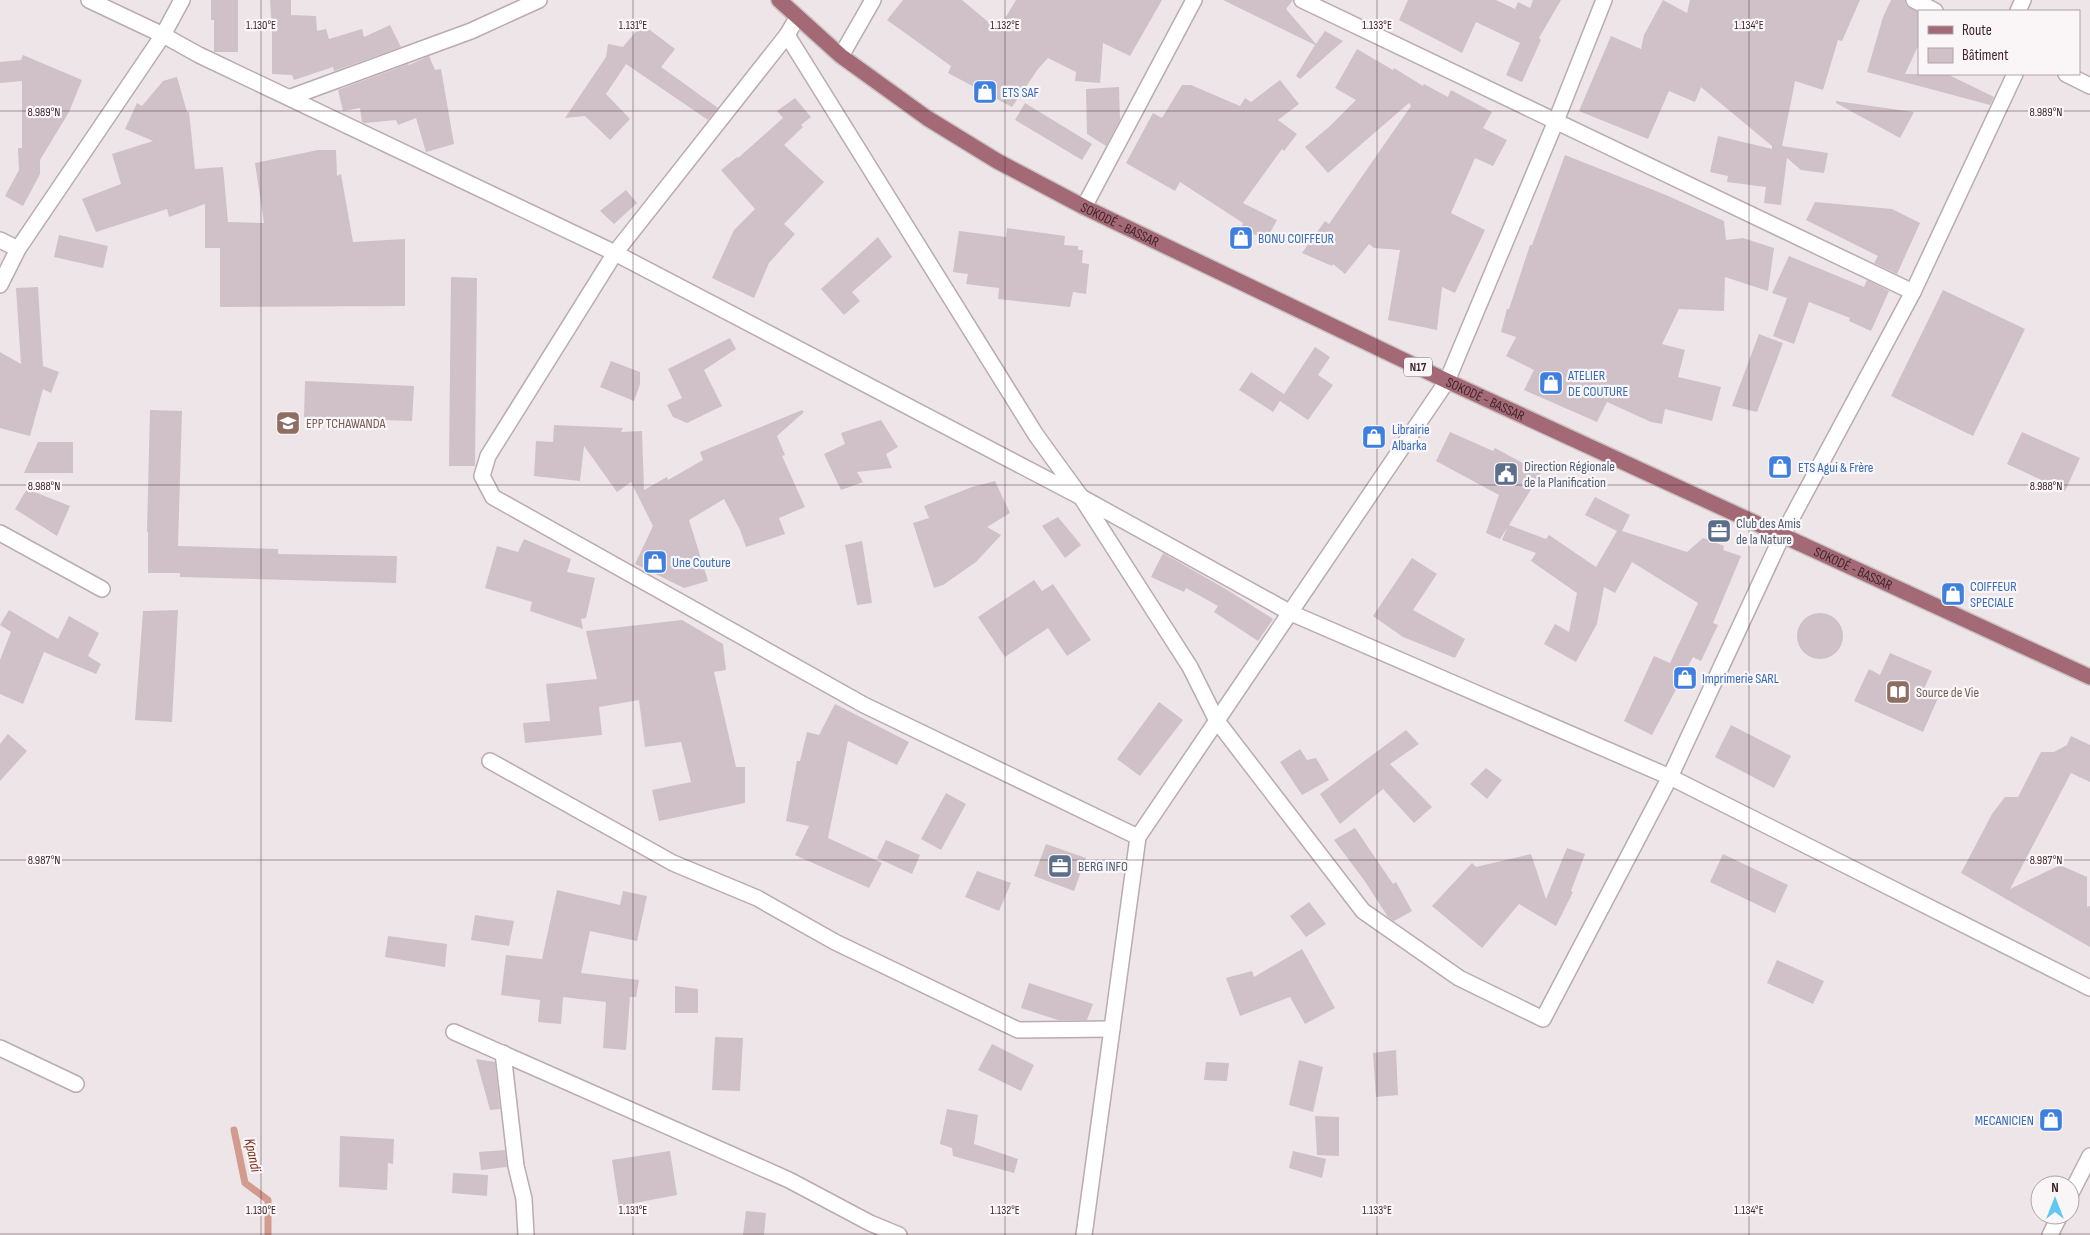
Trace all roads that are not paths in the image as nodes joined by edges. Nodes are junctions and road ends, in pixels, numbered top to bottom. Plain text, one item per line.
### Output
1 (89, 0) edge
2 (182, 0) edge
3 (539, 0) edge
4 (779, 0) edge
5 (873, 0) edge
6 (1194, 0) edge
7 (1302, 0) edge
8 (1604, 0) edge
9 (1914, 0) edge
10 (1933, 10) edge
11 (797, 18) junction
12 (163, 35) junction
13 (788, 35) junction
14 (841, 56) junction
15 (2015, 75) edge
16 (2068, 75) edge
17 (2090, 86) edge
18 (291, 98) junction
19 (1556, 122) junction
20 (1084, 207) junction
21 (0, 240) edge
22 (18, 249) junction
23 (615, 254) junction
24 (0, 286) edge
25 (1913, 292) junction
26 (1447, 381) junction
27 (1081, 497) junction
28 (0, 533) edge
29 (1782, 536) junction
30 (102, 589) dead end
31 (1291, 613) junction
32 (2090, 677) edge
33 (1217, 721) junction
34 (490, 761) dead end
35 (1670, 777) junction
36 (1138, 837) junction
37 (2090, 988) edge
38 (1112, 1029) junction
39 (454, 1032) dead end
40 (0, 1048) edge
41 (503, 1053) junction
42 (76, 1084) dead end
43 (2090, 1156) edge
44 (2080, 1176) edge
45 (526, 1235) edge
46 (899, 1235) edge
47 (1084, 1235) edge

1 - 12 street
2 - 12 street
3 - 18 street
4 - 11 main road, SOKODÉ - BASSAR / N17
5 - 14 street
6 - 20 street
7 - 19 street
8 - 19 street
9 - 10 street
11 - 13 street
11 - 14 main road, SOKODÉ - BASSAR / N17
12 - 18 street
12 - 22 street
13 - 23 street
13 - 27 street
14 - 20 main road, SOKODÉ - BASSAR / N17
15 - 25 street
16 - 17 street
18 - 23 street
19 - 25 street
19 - 26 street
20 - 26 main road, SOKODÉ - BASSAR / N17
21 - 22 street
22 - 24 street
23 - 27 street
23 - 36 street
25 - 29 street
26 - 29 main road, SOKODÉ - BASSAR / N17
26 - 31 street
27 - 31 street
27 - 33 street
28 - 30 street
29 - 32 main road, SOKODÉ - BASSAR / N17
29 - 35 street
31 - 33 street
31 - 35 street
33 - 35 street
33 - 36 street
34 - 38 street
35 - 37 street
36 - 38 street
38 - 47 street
39 - 41 street
40 - 42 street
41 - 45 street
41 - 46 street
43 - 44 street

